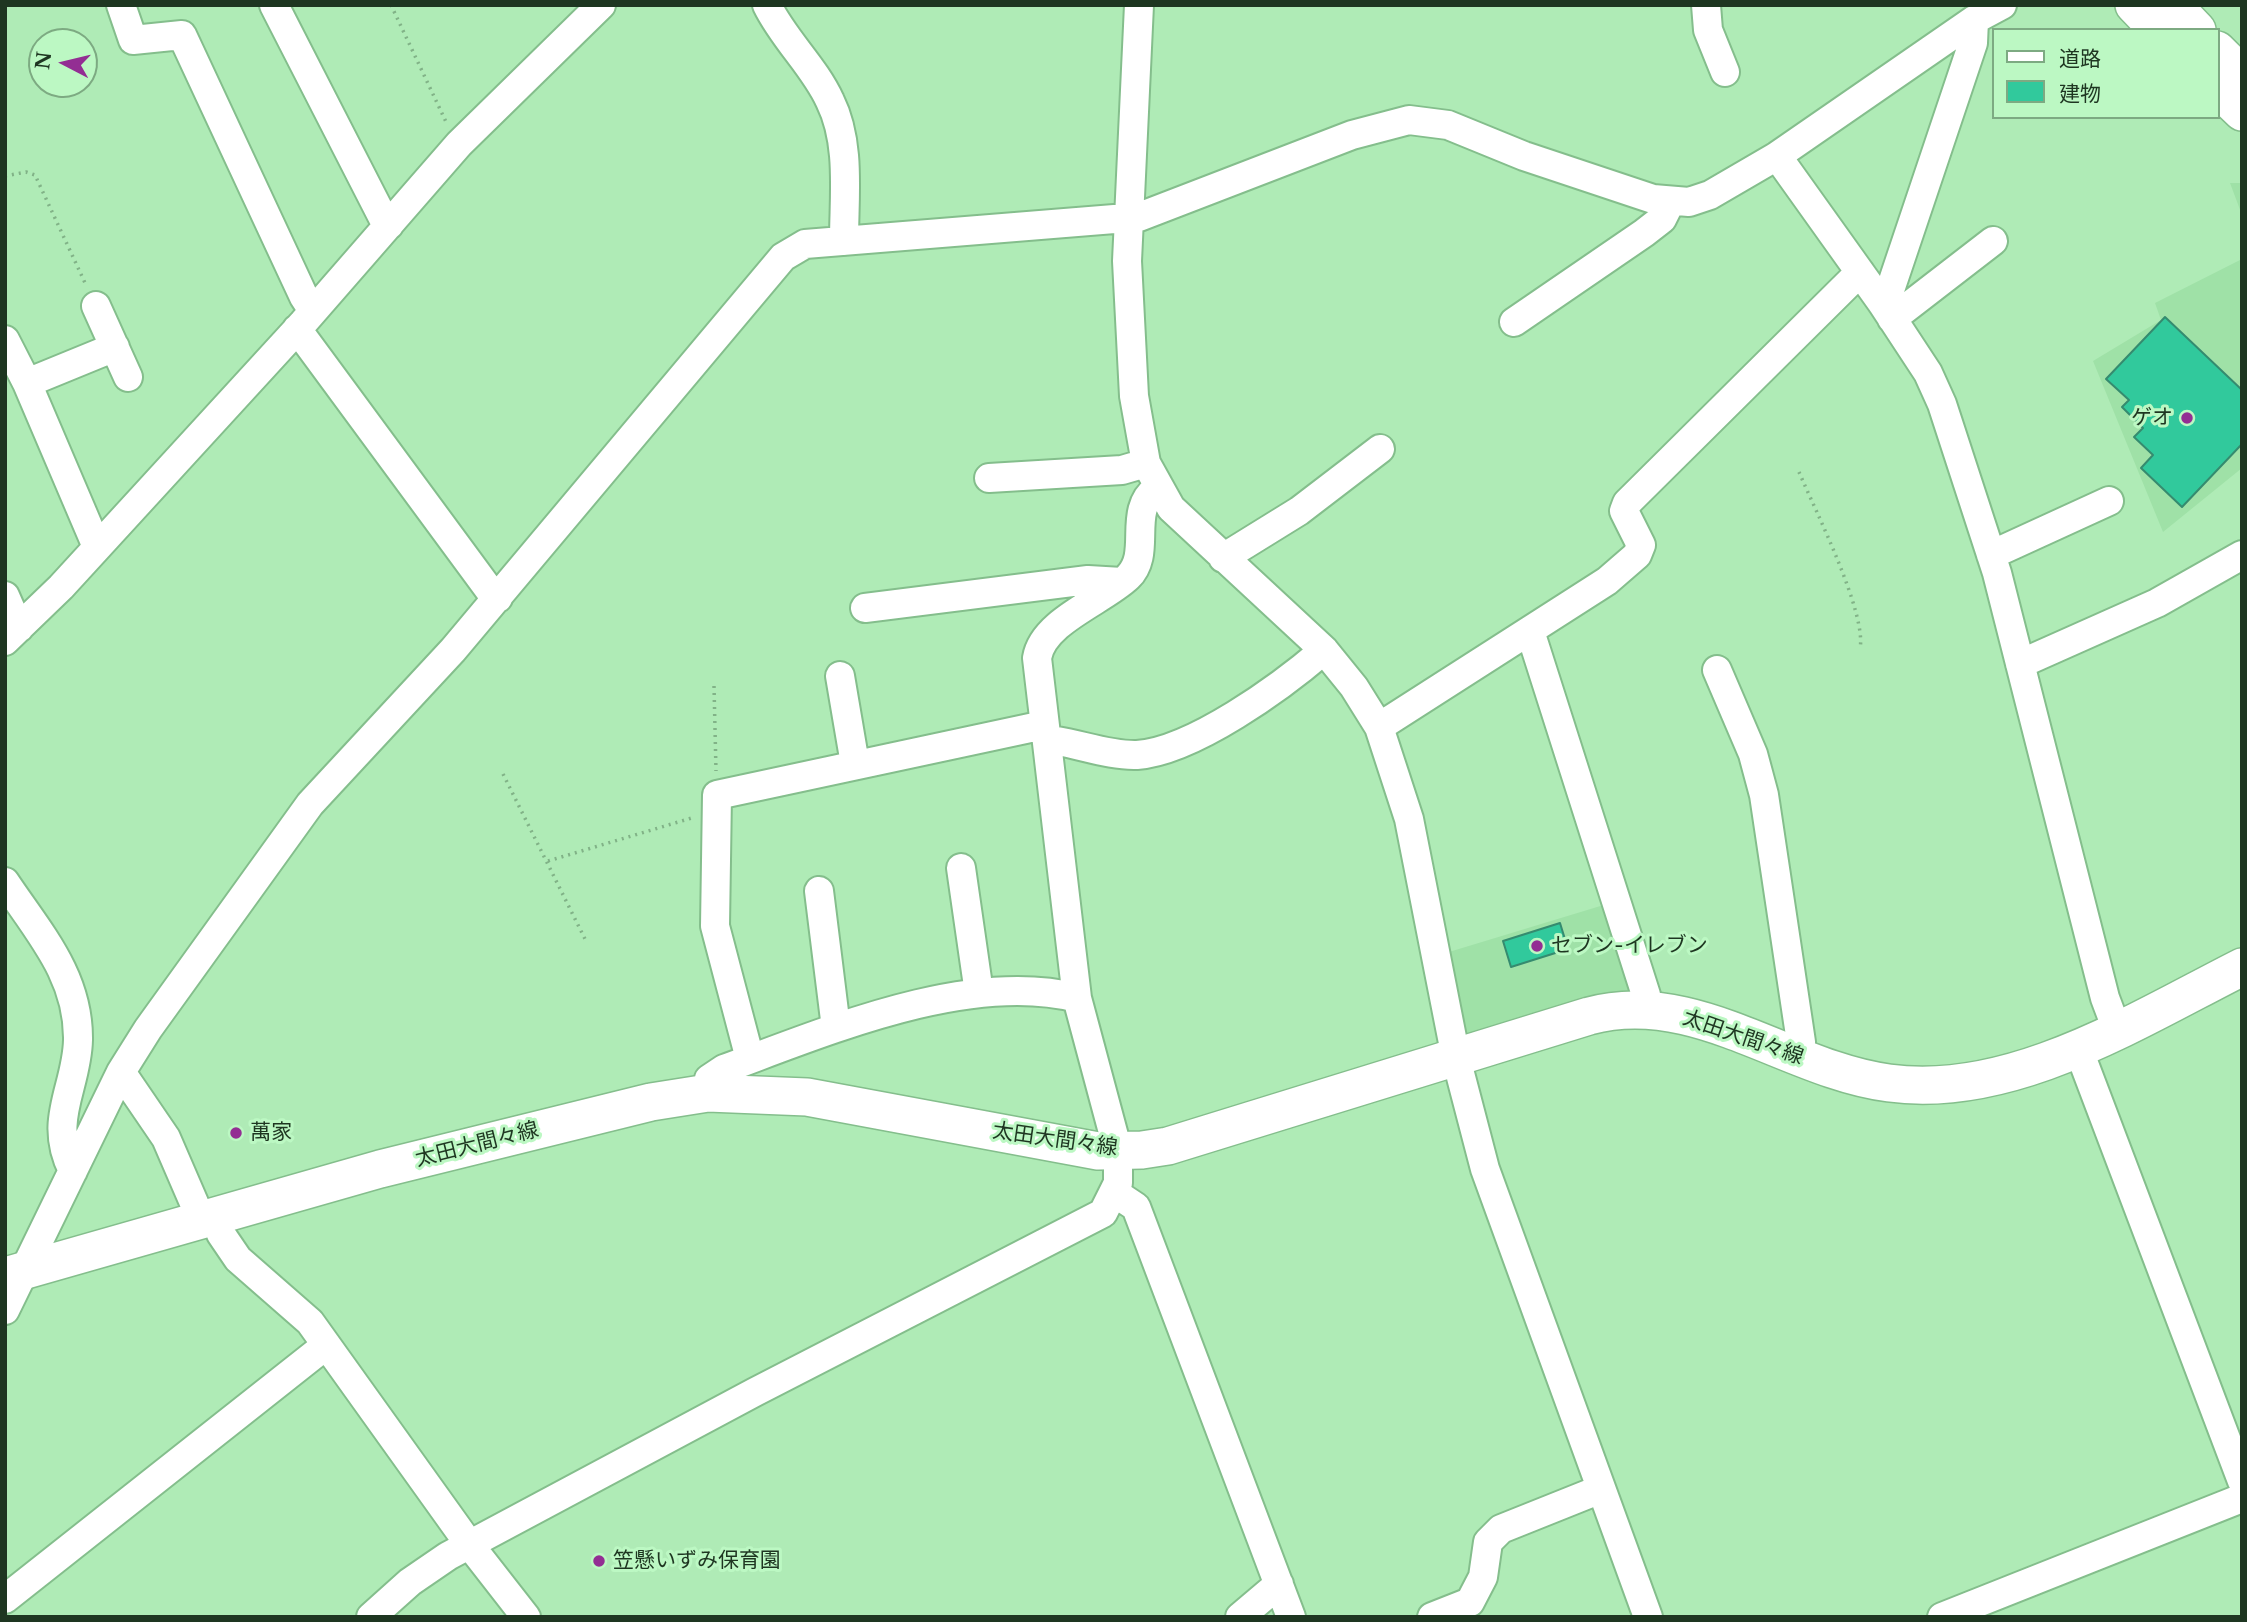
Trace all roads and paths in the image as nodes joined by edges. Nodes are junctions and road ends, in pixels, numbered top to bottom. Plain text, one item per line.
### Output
1 (121, 5) edge
2 (274, 5) edge
3 (391, 5) edge
4 (601, 5) edge
5 (767, 5) edge
6 (1139, 5) edge
7 (1706, 5) edge
8 (2002, 5) edge
9 (2134, 5) edge
10 (2173, 5) edge
11 (1974, 20) junction
12 (2156, 28) edge
13 (2195, 28) edge
14 (2219, 52) edge
15 (1725, 72) dead end
16 (2242, 75) edge
17 (2219, 90) edge
18 (2242, 112) edge
19 (459, 144) junction
20 (1777, 156) junction
21 (5, 176) edge
22 (1670, 203) junction
23 (1129, 219) junction
24 (389, 225) junction
25 (844, 241) junction
26 (1993, 241) dead end
27 (1860, 272) junction
28 (96, 306) joint
29 (1887, 311) junction
30 (305, 320) junction
31 (1514, 322) dead end
32 (5, 340) edge
33 (115, 347) junction
34 (128, 377) dead end
35 (27, 383) junction
36 (1380, 449) dead end
37 (1799, 472) dead end
38 (1151, 475) junction
39 (989, 478) dead end
40 (2109, 501) dead end
41 (97, 547) junction
42 (1991, 555) junction
43 (2242, 555) edge
44 (1223, 558) junction
45 (1122, 582) junction
46 (5, 596) edge
47 (498, 598) junction
48 (865, 608) dead end
49 (1530, 631) junction
50 (12, 634) edge
51 (1860, 649) dead end
52 (1324, 650) junction
53 (2020, 664) junction
54 (1717, 670) dead end
55 (840, 676) dead end
56 (714, 686) dead end
57 (1379, 727) junction
58 (1045, 734) junction
59 (855, 764) junction
60 (503, 774) dead end
61 (717, 802) junction
62 (548, 861) junction
63 (961, 869) dead end
64 (5, 883) edge
65 (819, 891) dead end
66 (587, 943) dead end
67 (2242, 967) edge
68 (979, 993) junction
69 (1077, 998) junction
70 (1645, 1010) junction
71 (836, 1028) junction
72 (2117, 1030) junction
73 (2078, 1048) junction
74 (1800, 1056) junction
75 (1456, 1058) junction
76 (750, 1059) junction
77 (121, 1072) junction
78 (708, 1093) junction
79 (1118, 1151) junction
80 (73, 1171) junction
81 (1115, 1193) junction
82 (208, 1217) junction
83 (15, 1273) edge
84 (5, 1310) edge
85 (325, 1346) junction
86 (2242, 1481) edge
87 (1601, 1489) junction
88 (2242, 1498) edge
89 (469, 1544) junction
90 (1279, 1584) junction
91 (5, 1599) edge
92 (371, 1617) edge
93 (526, 1617) edge
94 (1240, 1617) edge
95 (1291, 1617) edge
96 (1432, 1617) edge
97 (1648, 1617) edge
98 (1942, 1617) edge

1 - 30 street
2 - 24 street
3 - 19 path
4 - 19 street
5 - 25 street
6 - 23 street
7 - 15 street
8 - 11 street
9 - 12 main road
10 - 13 main road
11 - 20 street
11 - 29 street
14 - 16 main road
17 - 18 main road
19 - 24 street
20 - 22 street
20 - 27 street
21 - 28 path
22 - 23 street
22 - 31 street
23 - 25 street
23 - 38 street
24 - 30 street
25 - 47 street
26 - 29 street
27 - 29 street
27 - 49 street
28 - 33 street
29 - 42 street
30 - 41 street
30 - 47 street
32 - 35 street
33 - 34 street
33 - 35 street
35 - 41 street
36 - 44 street
37 - 51 path
38 - 39 street
38 - 44 street
38 - 45 street
40 - 42 street
41 - 50 street
42 - 53 street
43 - 53 street
44 - 52 street
45 - 48 street
45 - 58 street
46 - 50 street
47 - 77 street
49 - 57 street
49 - 70 street
52 - 57 street
52 - 58 street
53 - 72 street
54 - 74 street
55 - 59 street
56 - 61 path
57 - 75 street
58 - 59 street
58 - 69 street
59 - 61 street
60 - 62 path
61 - 62 path
61 - 76 street
62 - 66 path
63 - 68 street
64 - 80 street
65 - 71 street
67 - 72 main road, 太田大間々線
68 - 69 street
68 - 71 street
69 - 79 street
70 - 74 main road, 太田大間々線
70 - 75 main road, 太田大間々線
71 - 76 street
72 - 73 main road, 太田大間々線
73 - 74 main road, 太田大間々線
73 - 86 street
75 - 79 main road, 太田大間々線
75 - 87 street
76 - 78 street
77 - 80 street
77 - 82 street
78 - 79 main road, 太田大間々線
78 - 82 main road, 太田大間々線
79 - 81 street
80 - 83 street
81 - 89 street
81 - 90 street
82 - 83 main road, 太田大間々線
82 - 85 street
83 - 84 street
85 - 89 street
85 - 91 street
87 - 96 street
87 - 97 street
88 - 98 street
89 - 92 street
89 - 93 street
90 - 94 street
90 - 95 street

